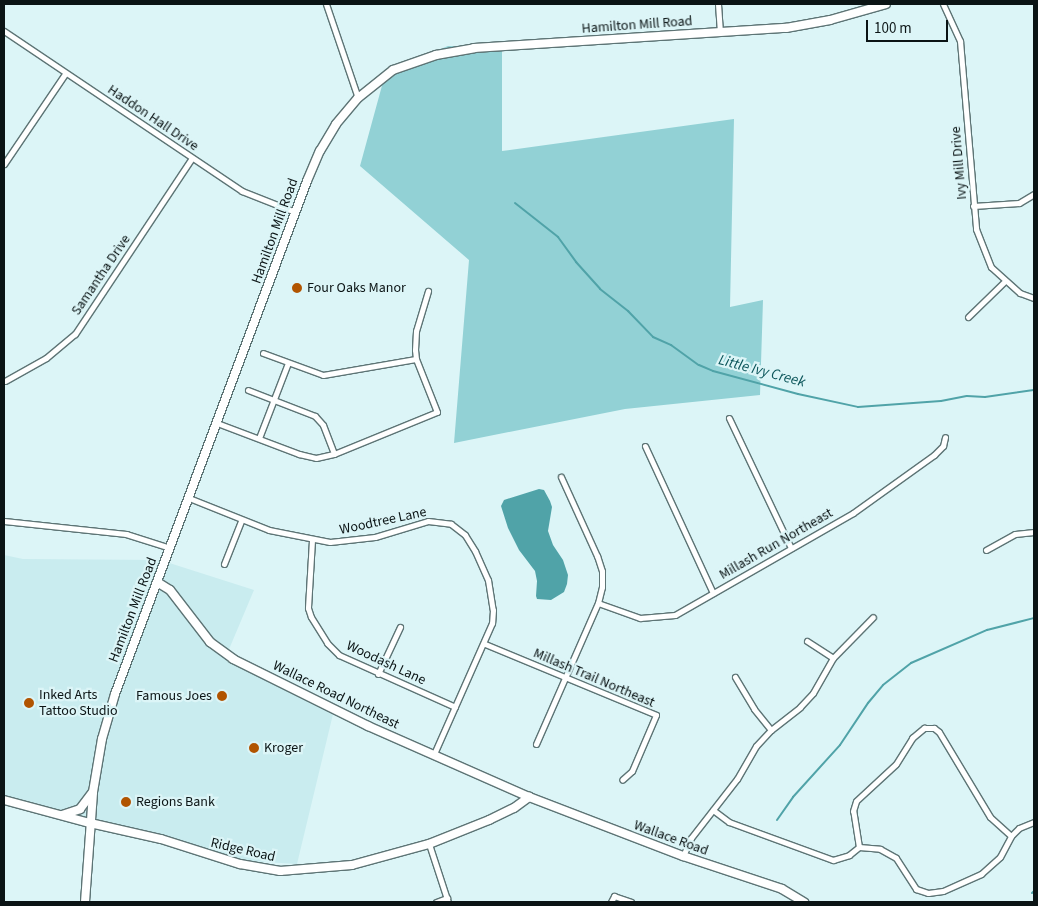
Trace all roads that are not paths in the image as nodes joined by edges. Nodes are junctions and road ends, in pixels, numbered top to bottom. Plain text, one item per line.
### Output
1 (326, 4) edge
2 (718, 4) edge
3 (886, 4) edge
4 (943, 4) edge
5 (4, 31) edge
6 (720, 32) junction
7 (65, 74) junction
8 (358, 98) junction
9 (192, 158) junction
10 (4, 164) edge
11 (1034, 194) edge
12 (973, 206) junction
13 (295, 212) junction
14 (1005, 281) junction
15 (428, 291) dead end
16 (1034, 298) edge
17 (968, 317) dead end
18 (263, 353) dead end
19 (416, 359) junction
20 (288, 363) junction
21 (5, 381) edge
22 (248, 390) dead end
23 (274, 400) junction
24 (729, 418) dead end
25 (217, 423) junction
26 (945, 437) dead end
27 (259, 438) junction
28 (645, 446) dead end
29 (334, 454) junction
30 (561, 477) dead end
31 (189, 498) junction
32 (4, 521) edge
33 (241, 521) junction
34 (1034, 532) edge
35 (312, 540) junction
36 (170, 548) junction
37 (791, 548) junction
38 (986, 550) dead end
39 (224, 564) dead end
40 (157, 582) junction
41 (713, 593) junction
42 (598, 603) junction
43 (873, 617) dead end
44 (400, 627) dead end
45 (807, 641) dead end
46 (484, 644) junction
47 (833, 658) junction
48 (378, 674) junction
49 (565, 677) junction
50 (735, 677) dead end
51 (455, 707) junction
52 (771, 730) junction
53 (536, 744) dead end
54 (434, 754) junction
55 (622, 780) dead end
56 (93, 792) junction
57 (529, 797) junction
58 (4, 800) edge
59 (713, 810) junction
60 (60, 815) junction
61 (1034, 822) edge
62 (90, 824) junction
63 (1011, 836) junction
64 (429, 844) junction
65 (859, 847) junction
66 (683, 856) junction
67 (448, 900) edge
68 (85, 902) edge
69 (436, 902) edge
70 (611, 902) edge
71 (631, 902) edge
72 (804, 902) edge

1 - 8 street
2 - 6 street
3 - 6 main road, Hamilton Mill Road
4 - 12 street, Ivy Mill Drive
5 - 7 street, Haddon Hall Drive
6 - 8 main road, Hamilton Mill Road
7 - 9 street, Haddon Hall Drive
7 - 10 street
8 - 13 main road, Hamilton Mill Road
9 - 13 street, Haddon Hall Drive
9 - 21 street, Samantha Drive
11 - 12 street
12 - 14 street, Ivy Mill Drive
13 - 25 main road, Hamilton Mill Road
14 - 16 street, Ivy Mill Drive
14 - 17 street
15 - 19 street
18 - 20 street
19 - 20 street
19 - 29 street
20 - 23 street
22 - 23 street
23 - 27 street
23 - 29 street
24 - 37 street
25 - 27 street
25 - 31 main road, Hamilton Mill Road
26 - 37 street, Millash Run Northeast
27 - 29 street
28 - 41 street
30 - 42 street
31 - 33 street, Woodtree Lane
31 - 36 main road, Hamilton Mill Road
32 - 36 street
33 - 35 street, Woodtree Lane
33 - 39 street
34 - 38 street
35 - 46 street, Woodtree Lane
35 - 48 street, Woodash Lane
36 - 40 main road, Hamilton Mill Road
37 - 41 street, Millash Run Northeast
40 - 54 main road, Wallace Road Northeast
40 - 56 main road, Hamilton Mill Road
41 - 42 street, Millash Run Northeast
42 - 49 street
43 - 47 street
44 - 48 street
45 - 47 street
46 - 49 street, Millash Trail Northeast
46 - 51 street, Woodtree Lane
47 - 52 street
48 - 51 street, Woodash Lane
49 - 53 street
49 - 55 street, Millash Trail Northeast
50 - 52 street
51 - 54 street, Woodtree Lane
52 - 59 street
54 - 57 main road, Wallace Road Northeast
56 - 60 main road
56 - 62 main road, Hamilton Mill Road
57 - 64 main road, Ridge Road
57 - 66 main road, Wallace Road
58 - 60 main road, Ridge Road
59 - 65 street
59 - 66 street
60 - 62 main road, Ridge Road
61 - 63 street
62 - 64 main road, Ridge Road
62 - 68 main road, Hamilton Mill Road
63 - 65 street
63 - 65 street
64 - 67 street
66 - 72 main road, Wallace Road
67 - 69 street
70 - 71 street

